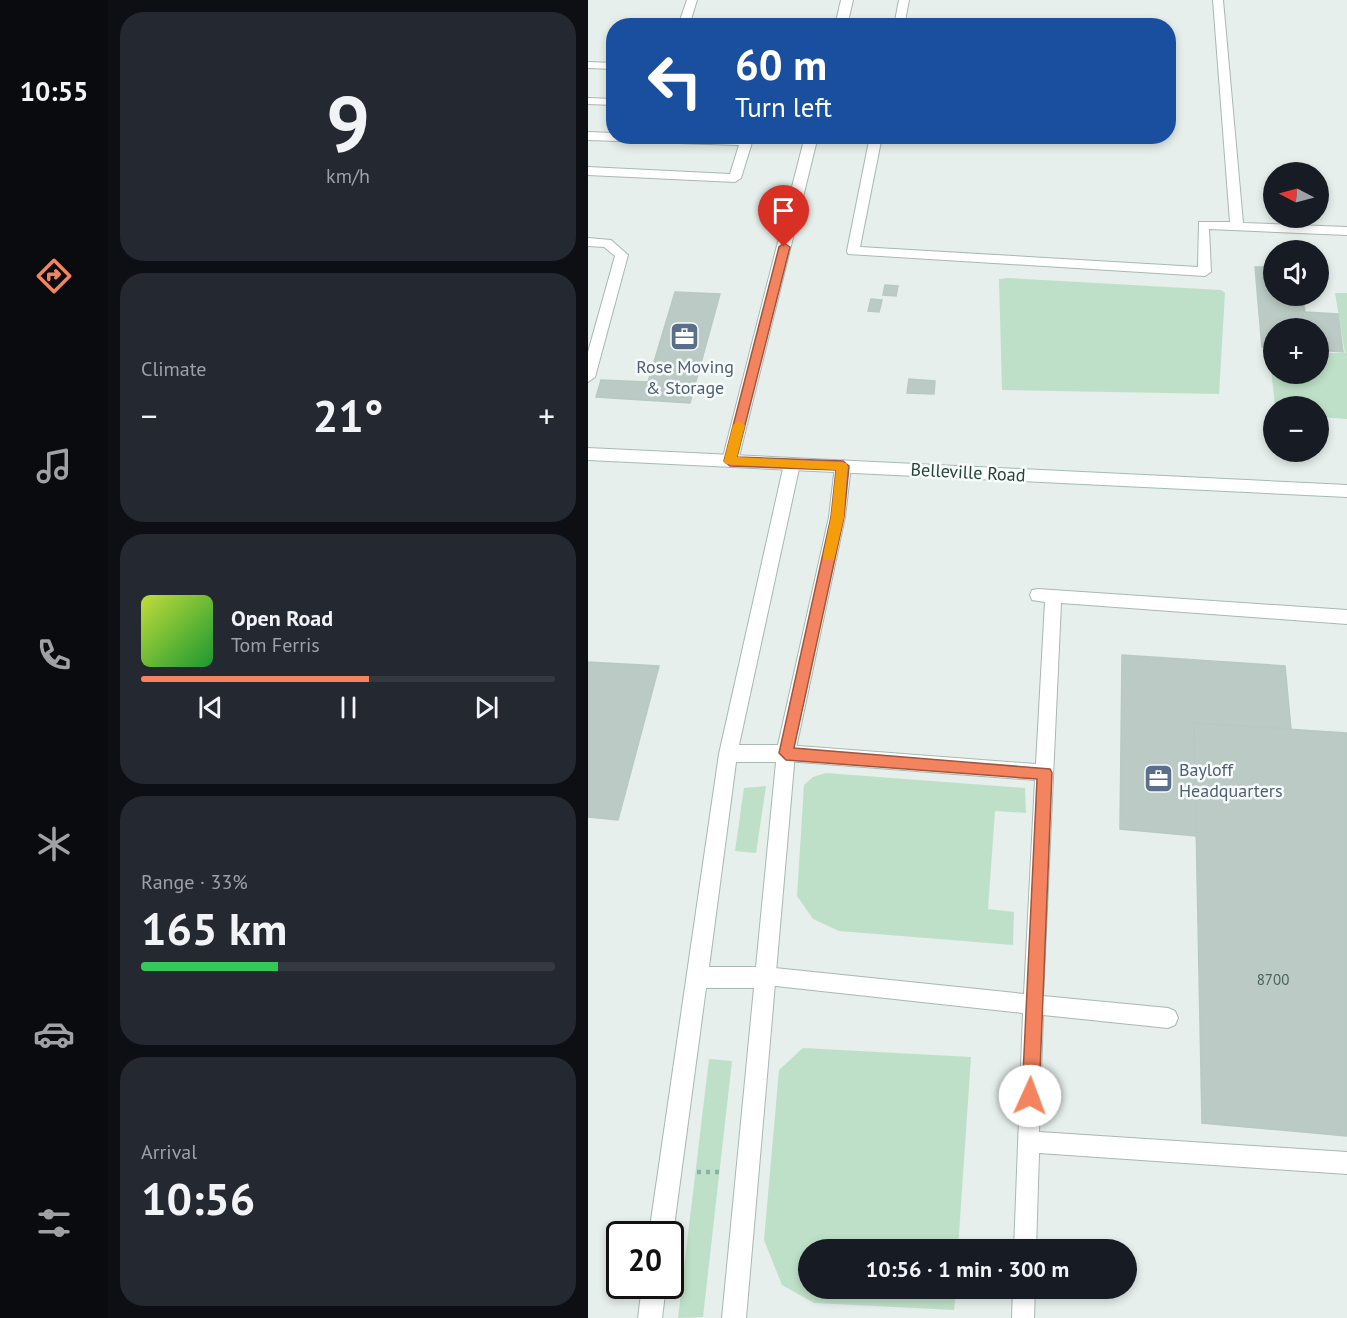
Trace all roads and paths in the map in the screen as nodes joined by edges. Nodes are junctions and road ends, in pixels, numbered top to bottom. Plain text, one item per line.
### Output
1 (692, 0) edge
2 (847, 0) edge
3 (904, 0) edge
4 (1218, 0) edge
5 (685, 18) edge
6 (843, 18) edge
7 (900, 18) edge
8 (588, 64) edge
9 (606, 65) edge
10 (588, 101) edge
11 (606, 102) edge
12 (588, 135) edge
13 (606, 135) edge
14 (745, 144) edge
15 (810, 144) edge
16 (874, 144) edge
17 (588, 171) edge
18 (1237, 227) junction
19 (1347, 231) edge
20 (588, 242) edge
21 (588, 377) edge
22 (588, 454) edge
23 (730, 461) junction
24 (792, 464) junction
25 (843, 466) junction
26 (1347, 491) edge
27 (1347, 617) edge
28 (786, 753) junction
29 (728, 754) junction
30 (1045, 773) junction
31 (765, 977) junction
32 (697, 978) junction
33 (1033, 1004) junction
34 (1168, 1018) dead end
35 (1029, 1142) junction
36 (1347, 1163) edge
37 (694, 1172) dead end
38 (720, 1172) dead end
39 (664, 1221) edge
40 (1025, 1239) edge
41 (652, 1299) edge
42 (1024, 1299) edge
43 (650, 1318) edge
44 (734, 1318) edge
45 (1023, 1318) edge

1 - 5 lane
2 - 6 street
3 - 7 lane
4 - 18 lane
8 - 9 lane
10 - 11 lane
12 - 13 lane
14 - 17 lane
15 - 23 street
16 - 18 lane
18 - 19 lane
20 - 21 lane
22 - 23 street, Belleville Road
23 - 24 street, Belleville Road
24 - 25 street, Belleville Road
24 - 29 street
25 - 26 street, Belleville Road
25 - 28 street
27 - 30 lane
28 - 29 street
28 - 30 lane
28 - 31 street
29 - 32 street
30 - 33 lane
31 - 32 street
31 - 33 lane
31 - 44 street
32 - 39 street
33 - 34 lane
33 - 35 lane
35 - 36 lane
35 - 40 lane
37 - 38 path
41 - 43 street
42 - 45 lane

